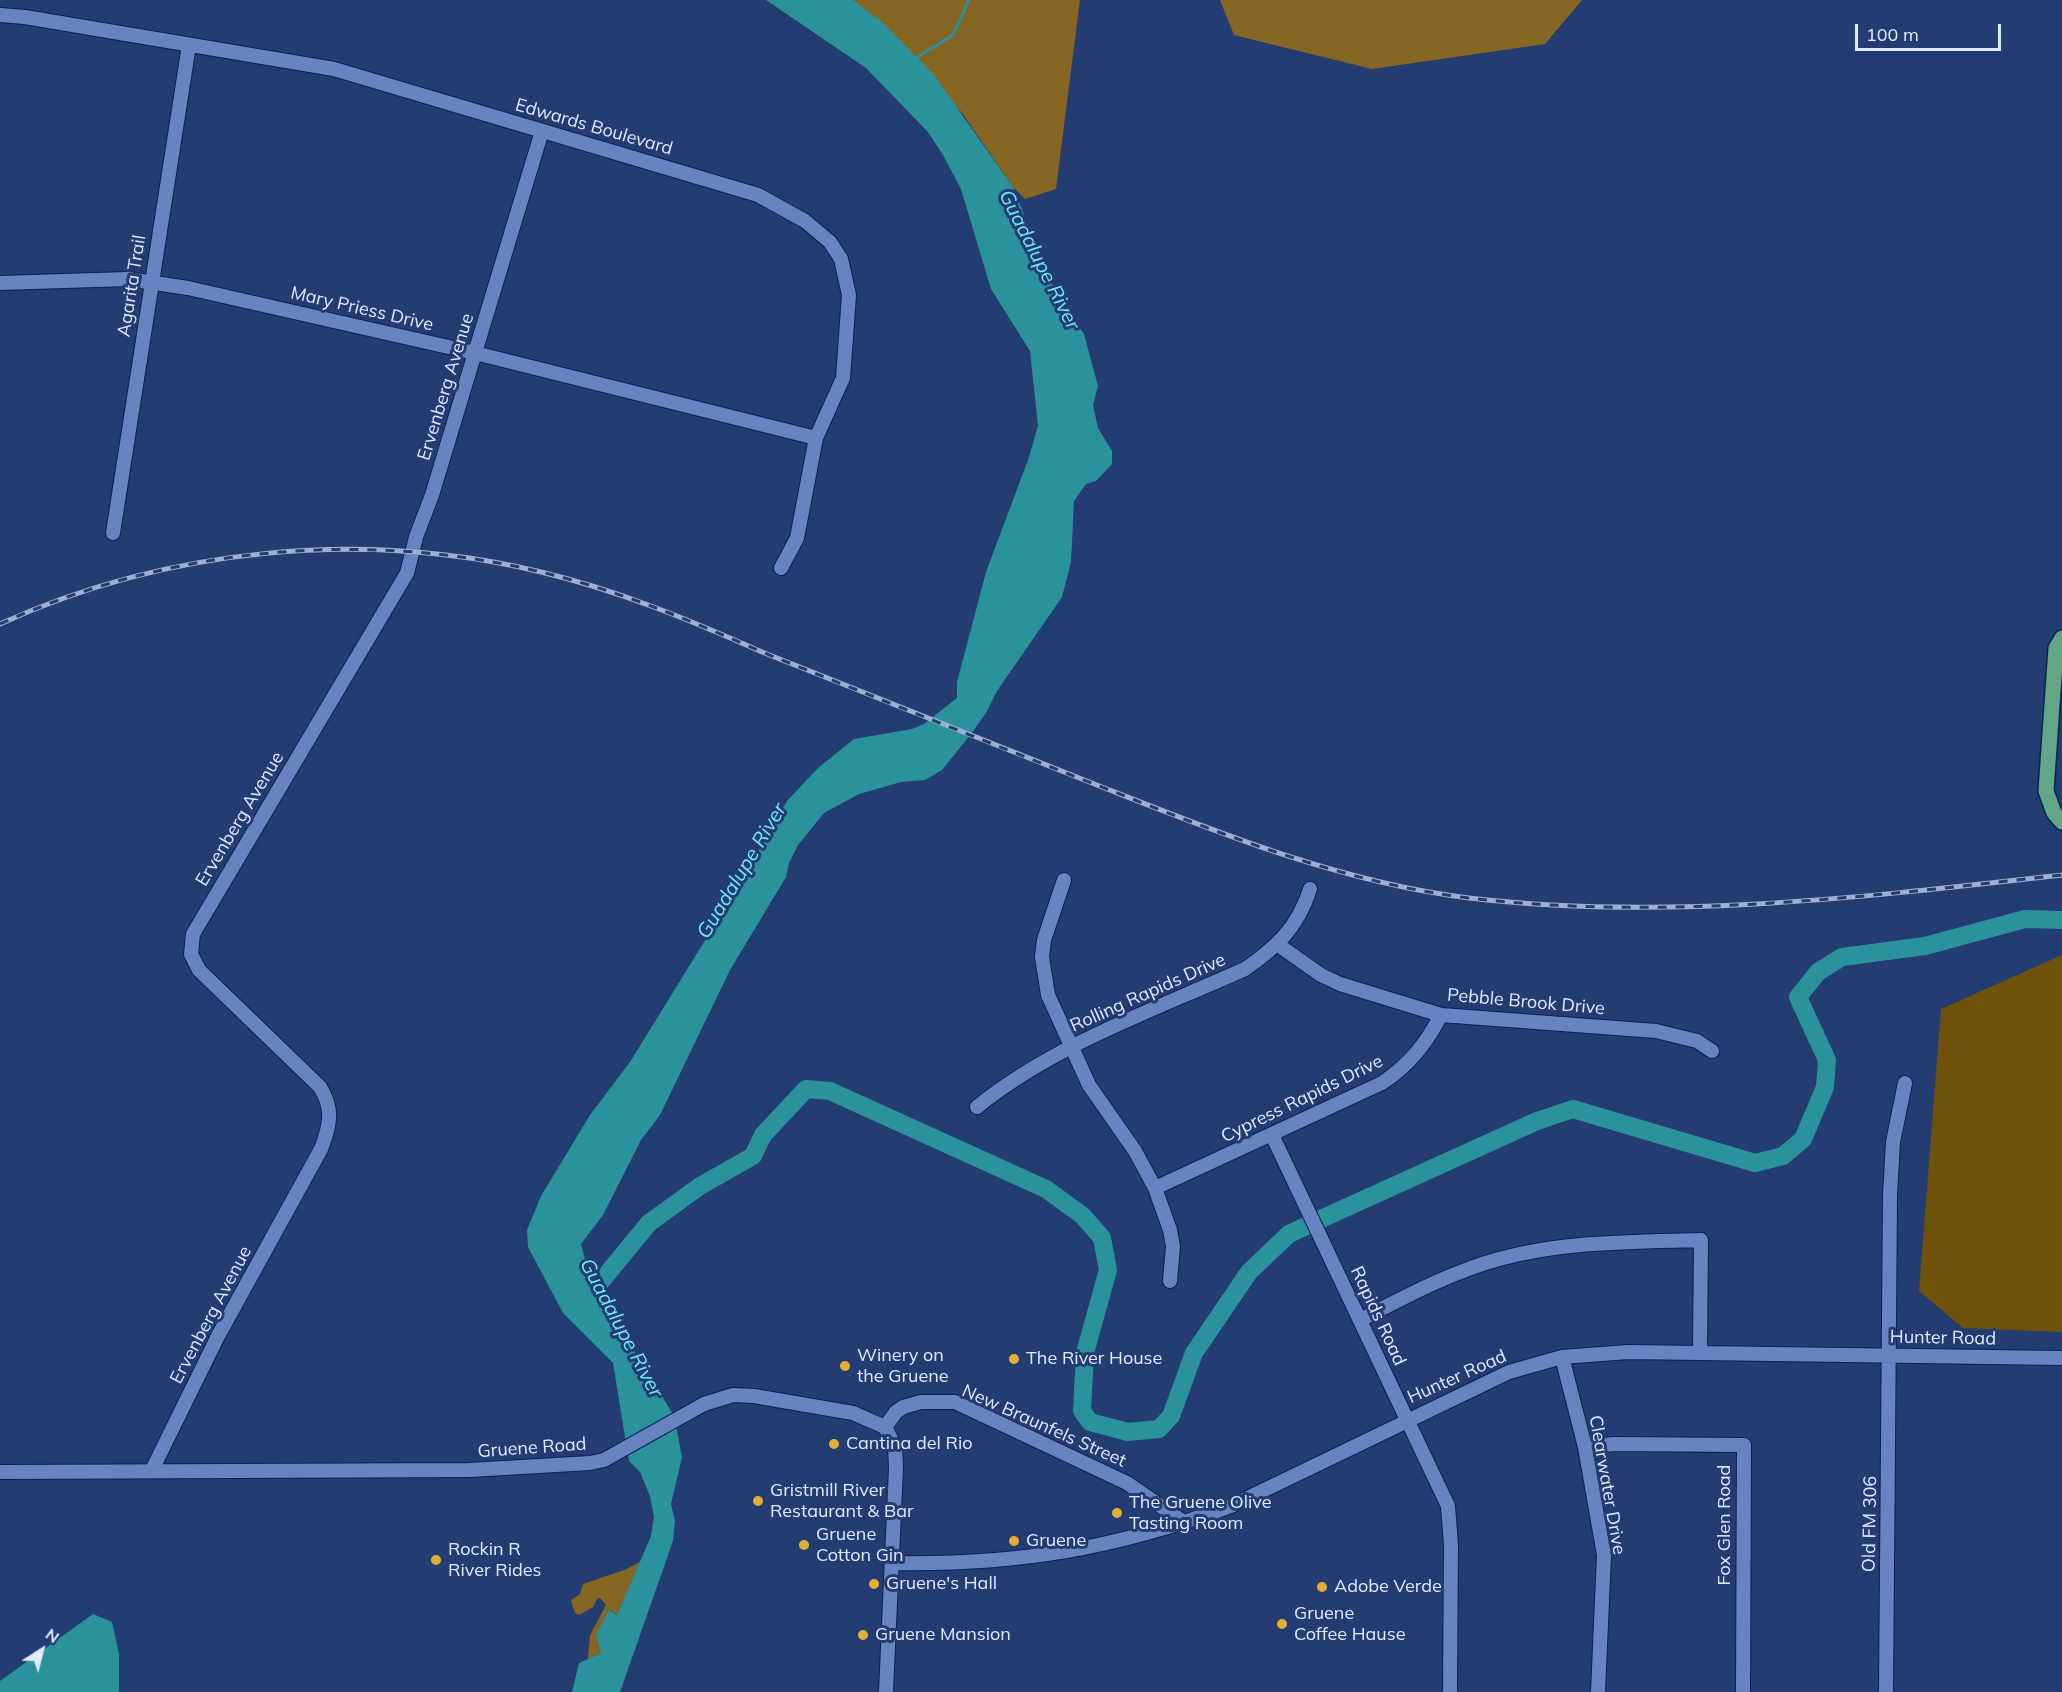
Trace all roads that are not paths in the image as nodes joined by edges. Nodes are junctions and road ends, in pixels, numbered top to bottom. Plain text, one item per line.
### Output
1 (0, 15) edge
2 (189, 45) junction
3 (542, 131) junction
4 (150, 282) junction
5 (0, 283) edge
6 (475, 353) junction
7 (816, 438) junction
8 (114, 533) dead end
9 (781, 567) dead end
10 (2062, 638) edge
11 (2062, 822) edge
12 (1064, 880) dead end
13 (1310, 889) dead end
14 (1278, 944) junction
15 (1441, 1015) junction
16 (1072, 1046) junction
17 (1712, 1051) dead end
18 (1905, 1083) dead end
19 (977, 1107) dead end
20 (1272, 1136) junction
21 (1155, 1188) junction
22 (1170, 1281) dead end
23 (1360, 1320) junction
24 (1700, 1352) junction
25 (1890, 1356) junction
26 (1562, 1357) junction
27 (2062, 1358) edge
28 (1406, 1420) junction
29 (885, 1427) junction
30 (1585, 1446) junction
31 (152, 1470) junction
32 (0, 1472) edge
33 (1185, 1523) junction
34 (892, 1563) junction
35 (886, 1692) edge
36 (1450, 1692) edge
37 (1598, 1692) edge
38 (1743, 1692) edge
39 (1887, 1692) edge

1 - 2 street, Edwards Boulevard
2 - 3 street, Edwards Boulevard
2 - 4 street, Agarita Trail
3 - 6 street, Ervenberg Avenue
3 - 7 street, Edwards Boulevard
4 - 5 street, Mary Priess Drive
4 - 6 street, Mary Priess Drive
4 - 8 street, Agarita Trail
6 - 7 street, Mary Priess Drive
6 - 31 street, Ervenberg Avenue
7 - 9 street, Edwards Boulevard
10 - 11 main road
12 - 16 street
13 - 14 street, Rolling Rapids Drive
14 - 15 street, Pebble Brook Drive
14 - 16 street, Rolling Rapids Drive
15 - 17 street, Pebble Brook Drive
15 - 20 street, Cypress Rapids Drive
16 - 19 street, Rolling Rapids Drive
16 - 21 street
18 - 25 street, Old FM 306
20 - 21 street, Cypress Rapids Drive
20 - 23 street, Rapids Road
21 - 22 street
23 - 24 street
23 - 28 street, Rapids Road
24 - 25 street, Hunter Road
24 - 26 street, Hunter Road
25 - 27 street, Hunter Road
25 - 39 street, Old FM 306
26 - 28 street, Hunter Road
26 - 30 street, Clearwater Drive
28 - 33 street, Hunter Road
28 - 36 street, Rapids Road
29 - 31 street, Gruene Road
29 - 33 street, New Braunfels Street
29 - 34 street
30 - 37 street, Clearwater Drive
30 - 38 street, Fox Glen Road
31 - 32 street, Gruene Road
33 - 34 street, Hunter Road
34 - 35 street

